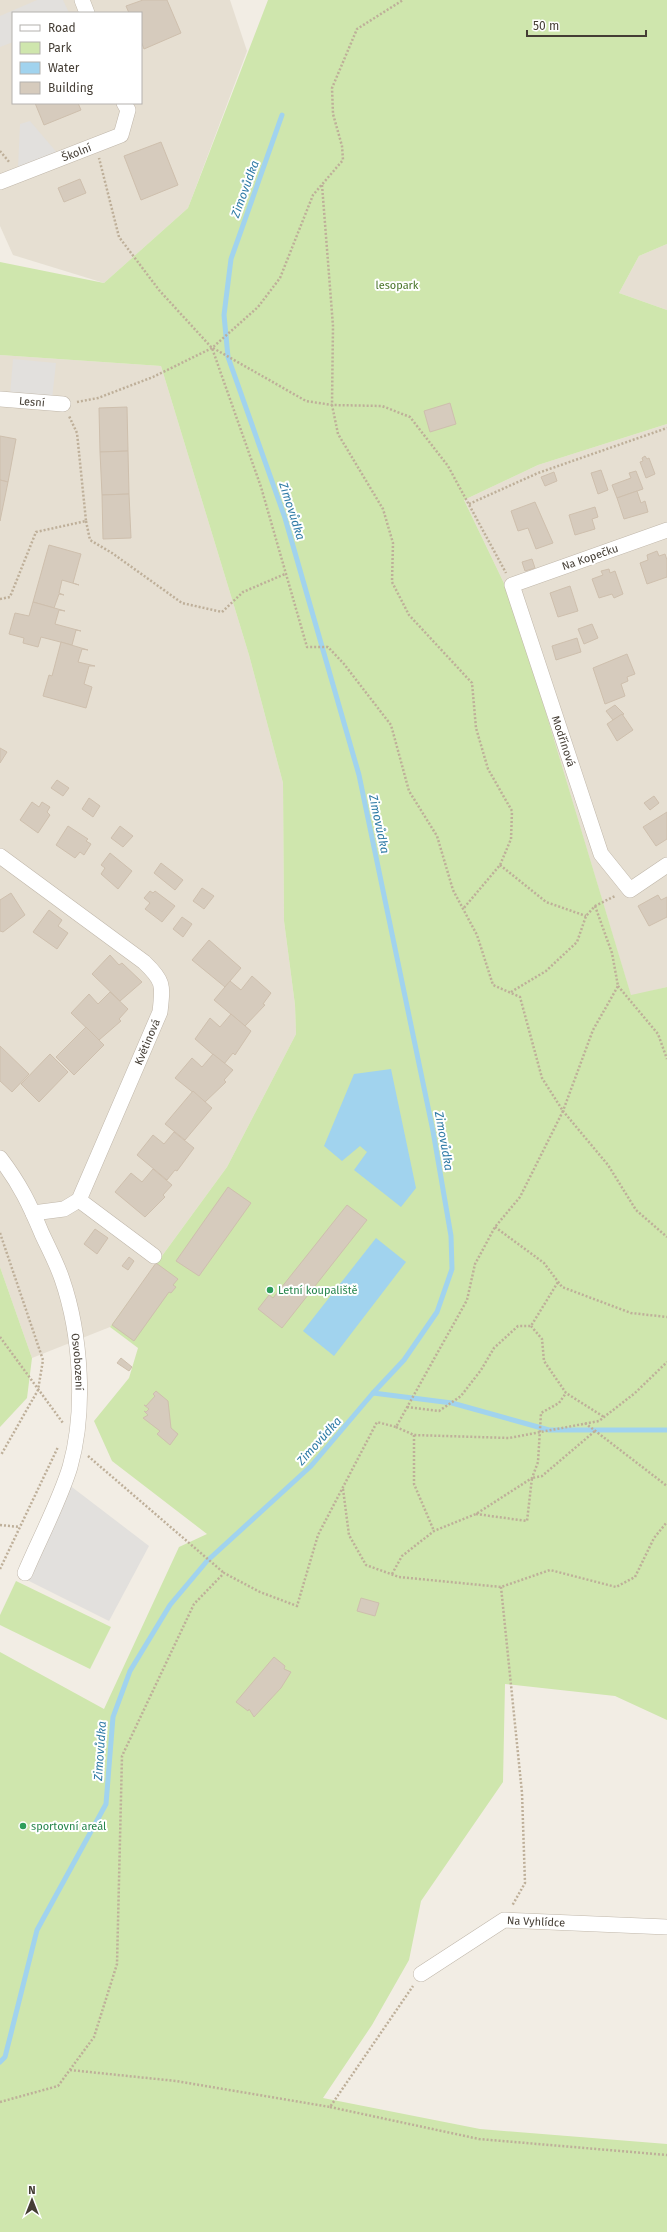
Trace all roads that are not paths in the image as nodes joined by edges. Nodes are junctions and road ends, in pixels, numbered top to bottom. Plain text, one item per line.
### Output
1 (82, 0) edge
2 (88, 12) edge
3 (125, 104) edge
4 (0, 182) edge
5 (0, 400) edge
6 (64, 404) road end
7 (667, 530) edge
8 (512, 584) joint
9 (0, 856) edge
10 (667, 865) edge
11 (0, 1158) edge
12 (79, 1200) junction
13 (33, 1213) junction
14 (154, 1256) dead end
15 (25, 1573) dead end
16 (667, 1927) edge
17 (421, 1974) road end

1 - 2 street
3 - 4 street, Školní
5 - 6 street, Lesní
7 - 8 street, Na Kopečku
8 - 10 street, Modřínová
9 - 12 street, Květinová
11 - 13 street, Osvobození
12 - 13 street
12 - 14 street
13 - 15 street, Osvobození
16 - 17 street, Na Vyhlídce

